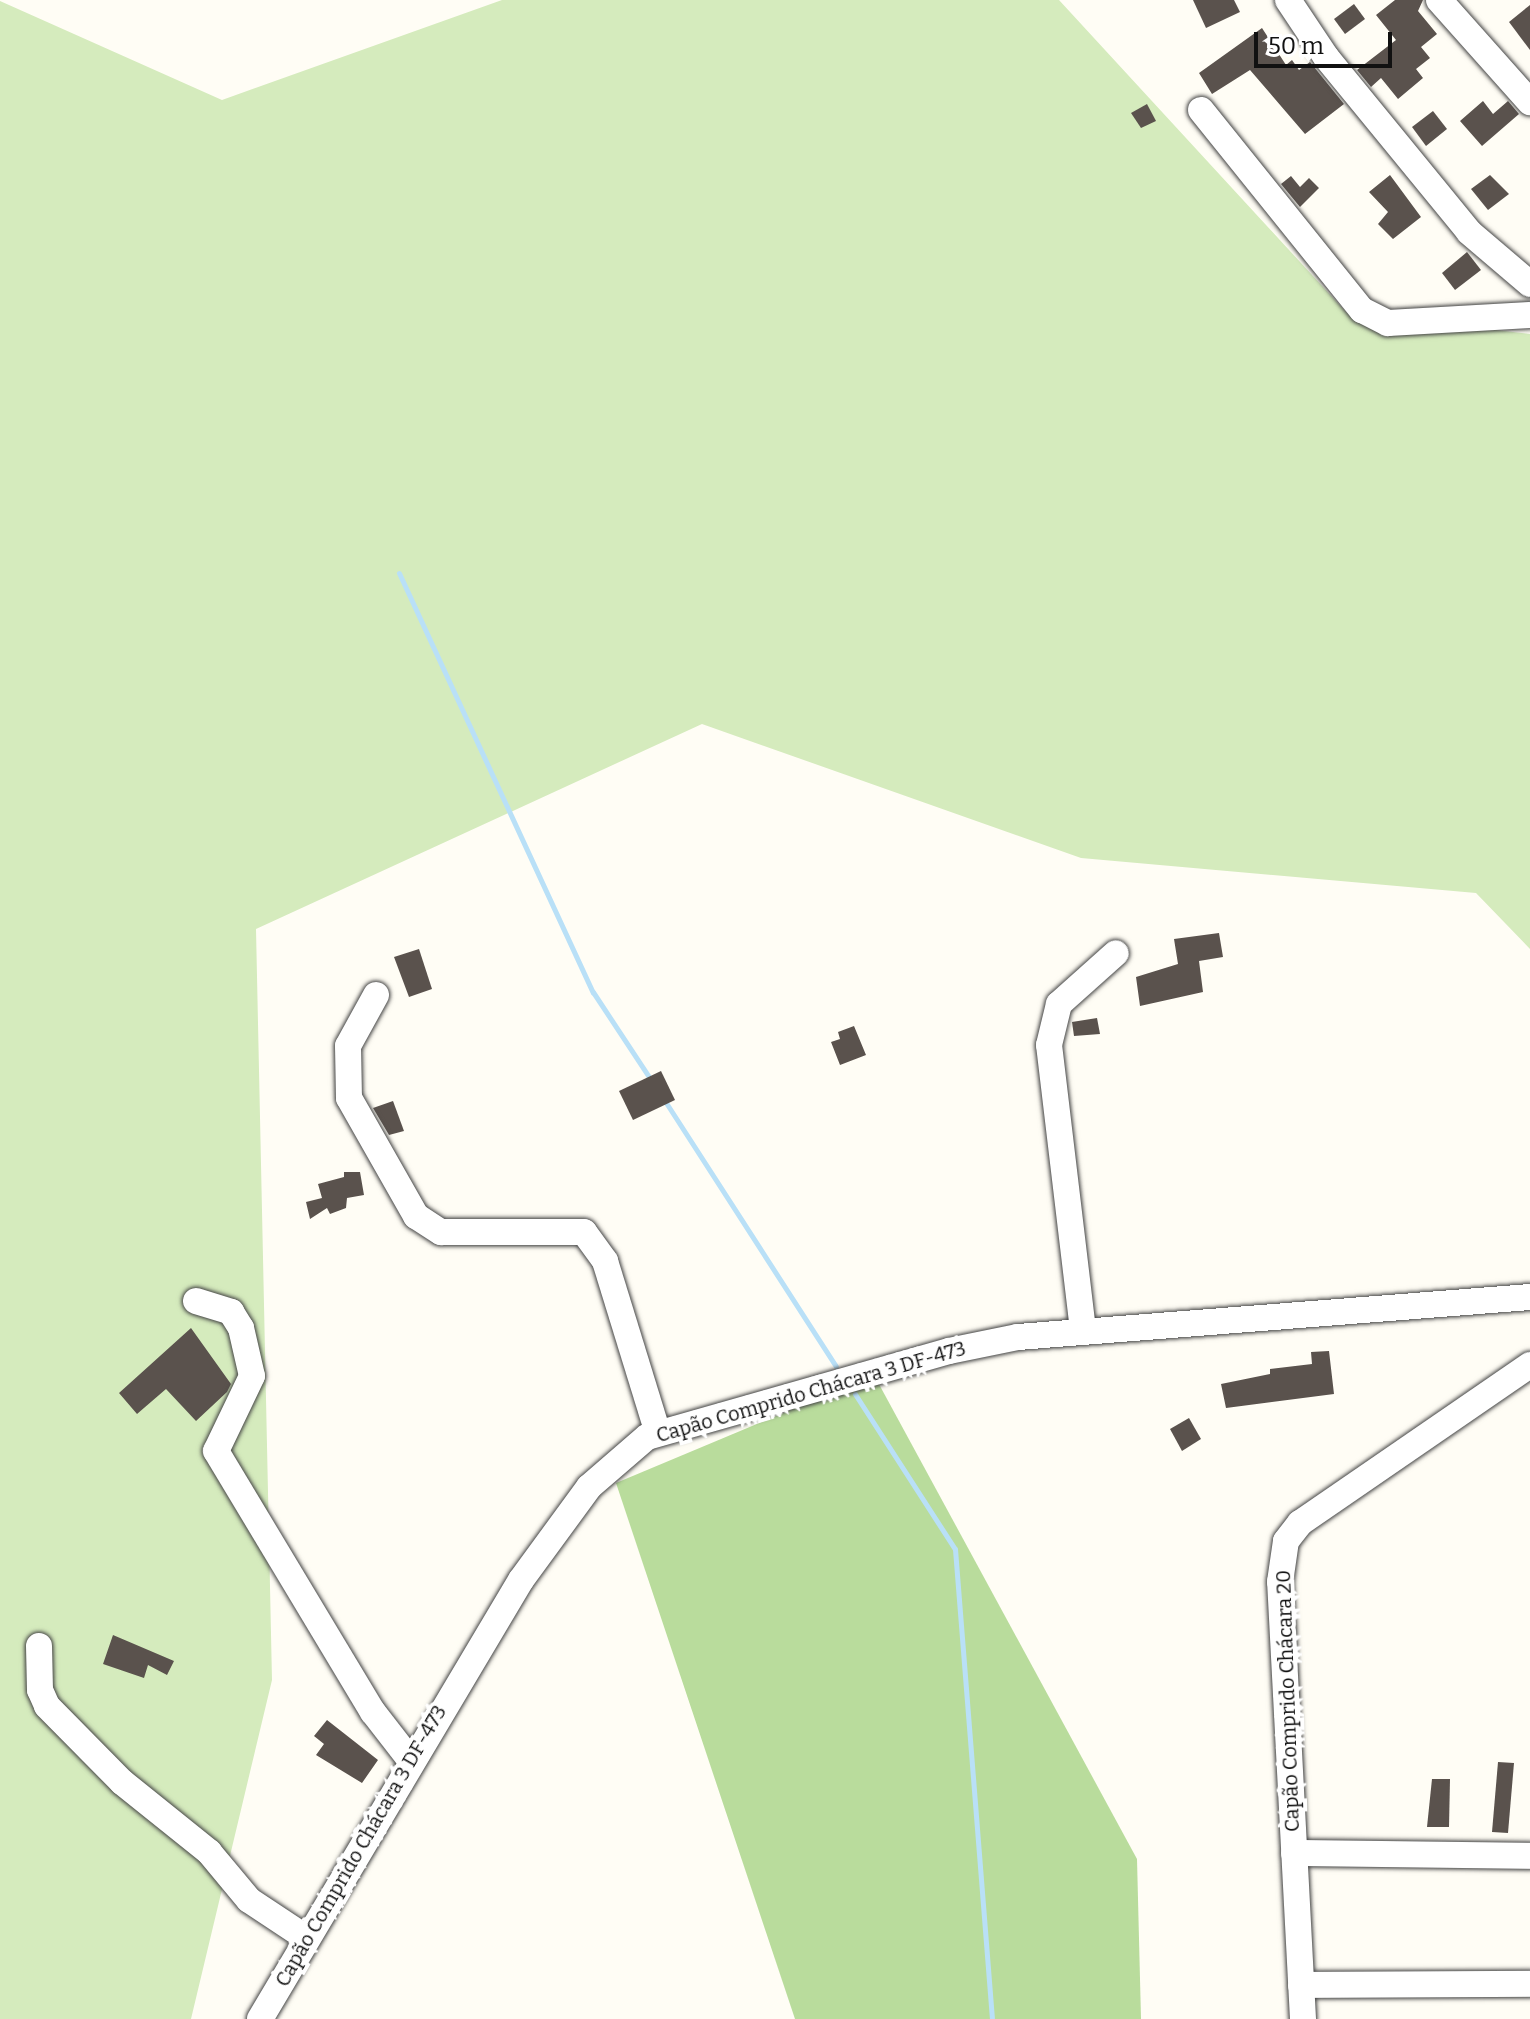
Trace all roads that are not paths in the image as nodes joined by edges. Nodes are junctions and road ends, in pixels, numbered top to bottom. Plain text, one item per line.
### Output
1 (1288, 0) edge
2 (1439, 0) edge
3 (1530, 102) edge
4 (1201, 110) dead end
5 (1530, 284) edge
6 (1530, 315) edge
7 (1116, 953) dead end
8 (376, 995) dead end
9 (1530, 1297) edge
10 (196, 1301) dead end
11 (1083, 1330) junction
12 (1530, 1365) edge
13 (658, 1433) junction
14 (39, 1646) dead end
15 (411, 1761) junction
16 (1294, 1853) junction
17 (1530, 1856) edge
18 (305, 1937) junction
19 (1530, 1984) edge
20 (1301, 1985) junction
21 (260, 2019) edge
22 (1303, 2019) edge

1 - 5 street
2 - 3 street
4 - 6 street
7 - 11 street
8 - 13 street
9 - 11 street, Capão Comprido Chácara 3 DF-473
10 - 15 street
11 - 13 street, Capão Comprido Chácara 3 DF-473
12 - 16 street, Capão Comprido Chácara 20
13 - 15 street, Capão Comprido Chácara 3 DF-473
14 - 18 street
15 - 18 street, Capão Comprido Chácara 3 DF-473
16 - 17 street
16 - 20 street, Capão Comprido Chácara 20
18 - 21 street, Capão Comprido Chácara 3 DF-473
19 - 20 street
20 - 22 street, Capão Comprido Chácara 20

